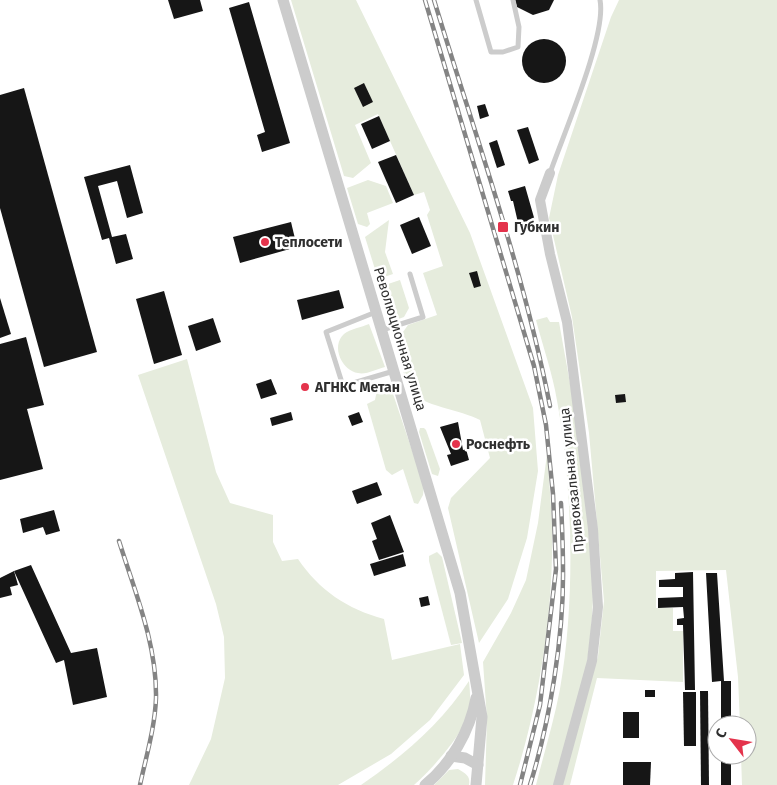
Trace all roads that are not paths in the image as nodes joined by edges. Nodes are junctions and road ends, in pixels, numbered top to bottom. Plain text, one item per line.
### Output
1 (283, 0) edge
2 (476, 0) edge
3 (513, 0) edge
4 (600, 0) edge
5 (550, 173) joint
6 (410, 274) dead end
7 (376, 311) junction
8 (382, 330) junction
9 (394, 371) junction
10 (477, 689) junction
11 (452, 756) junction
12 (478, 765) junction
13 (425, 785) edge
14 (476, 785) edge
15 (558, 785) edge

1 - 7 street, Революционная улица
2 - 3 lane
4 - 5 lane
5 - 15 street, Привокзальная улица
6 - 8 lane
7 - 8 street, Революционная улица
7 - 9 lane
8 - 9 street, Революционная улица
9 - 10 street, Революционная улица
10 - 11 street
10 - 12 street, Революционная улица
11 - 12 street
11 - 13 street
12 - 14 street, Революционная улица

